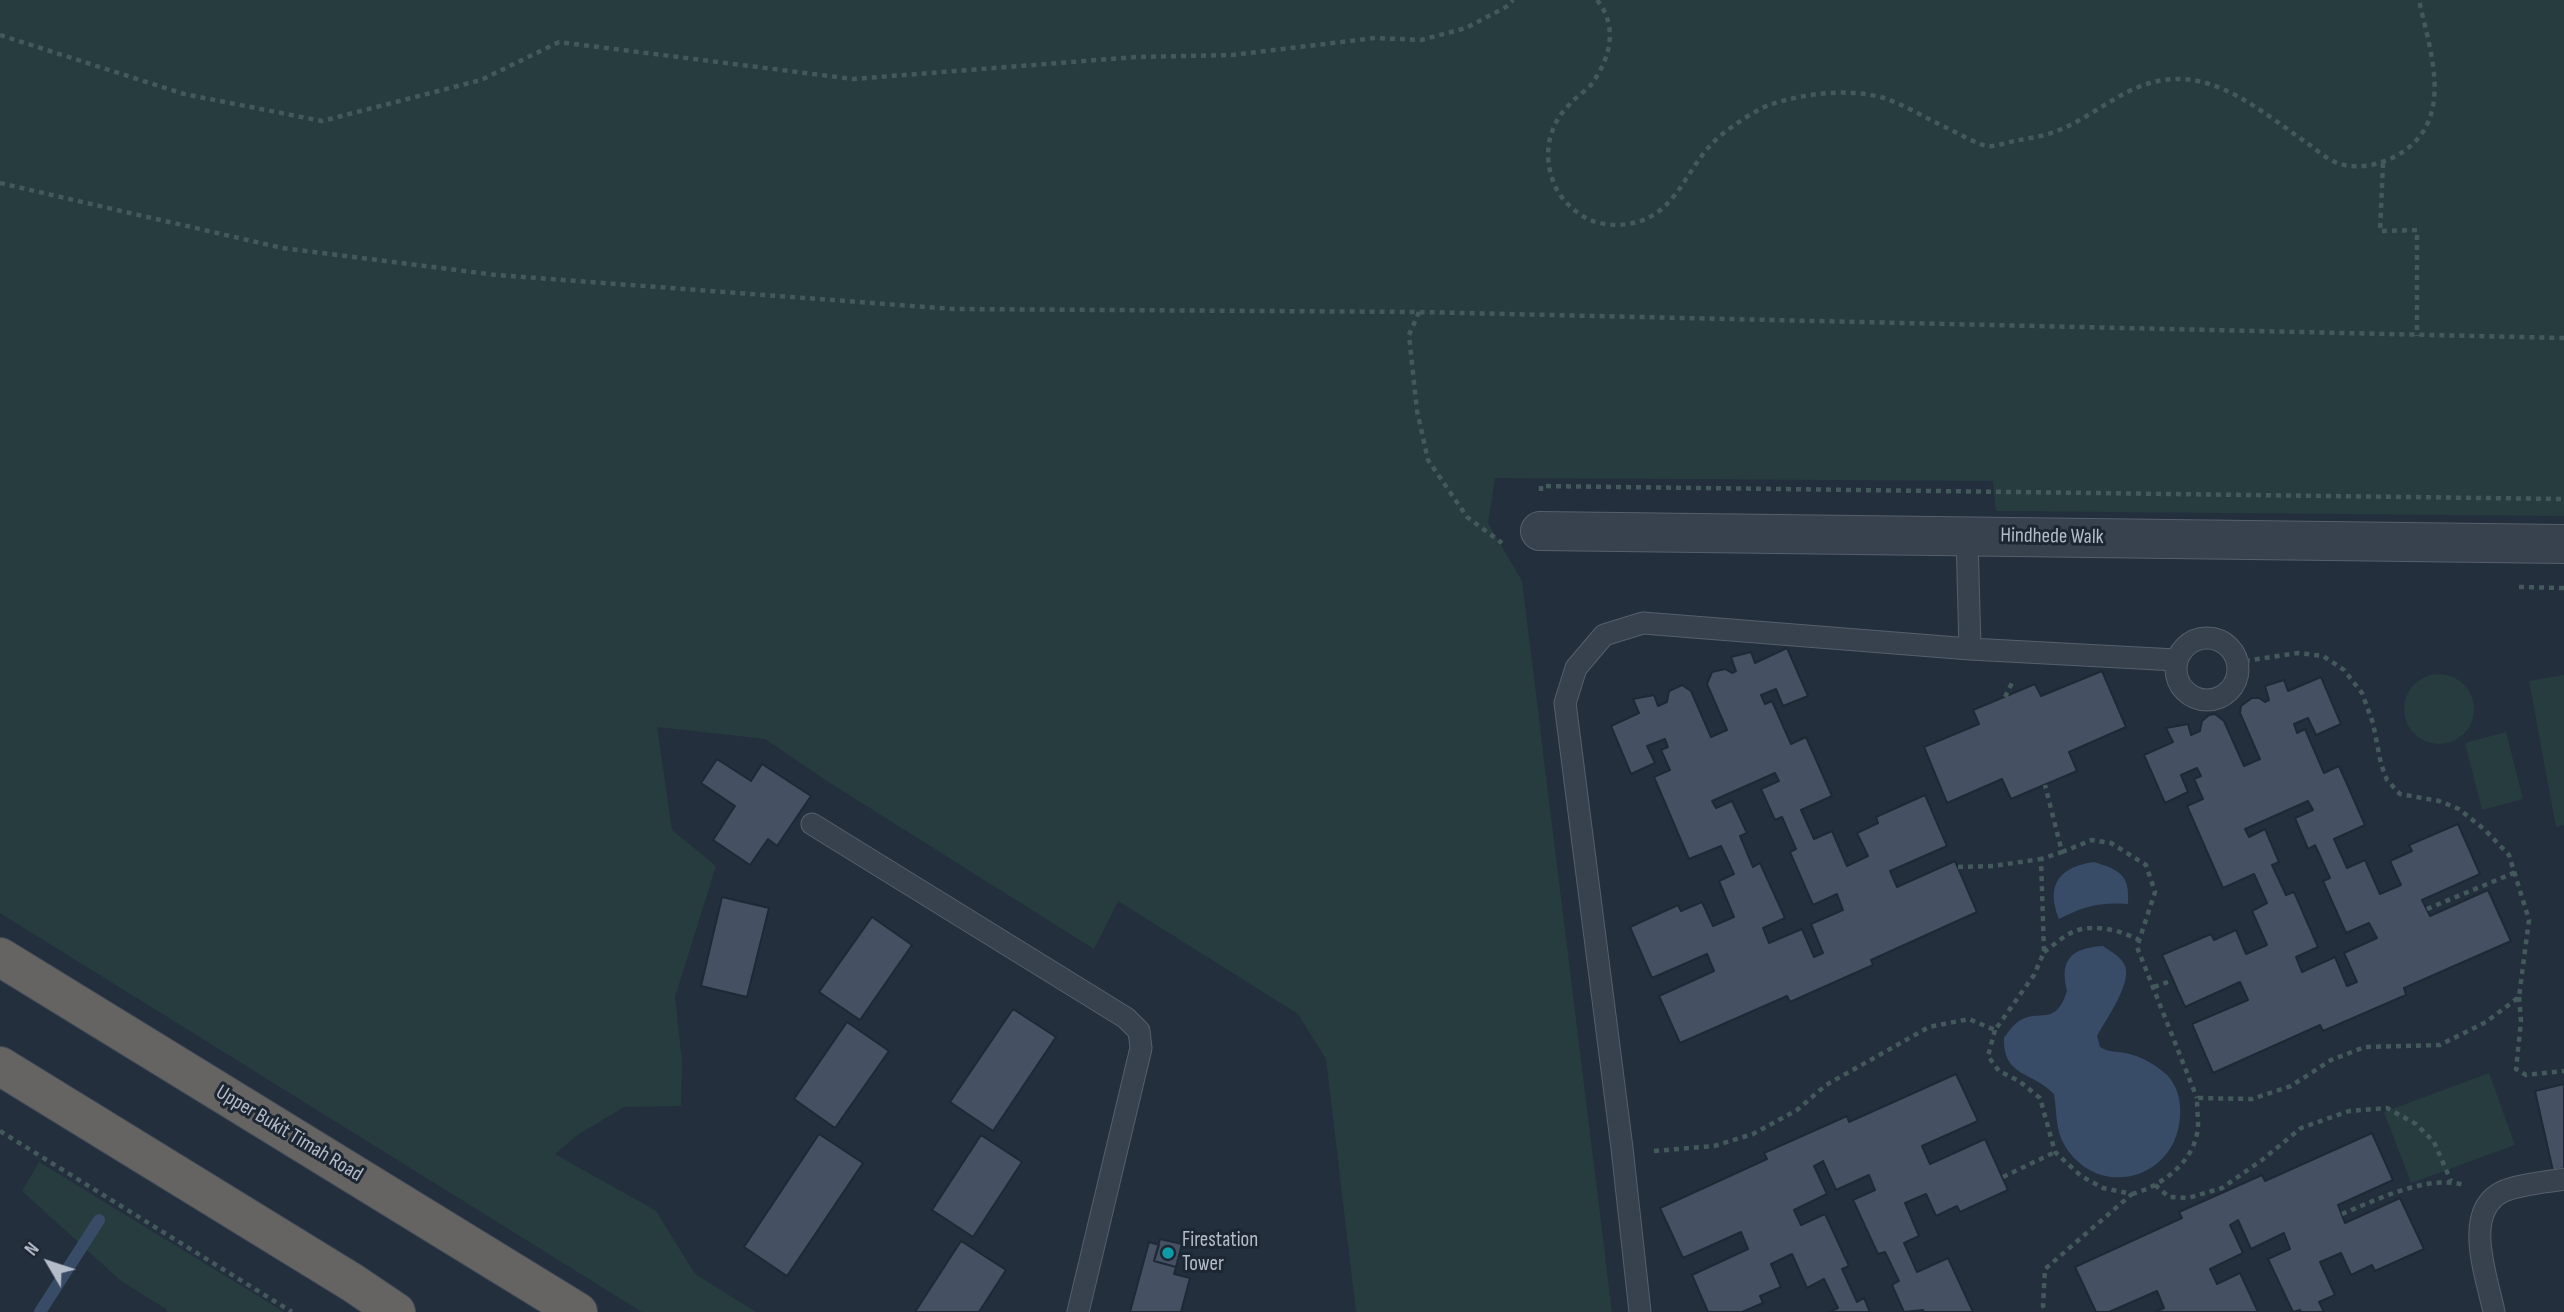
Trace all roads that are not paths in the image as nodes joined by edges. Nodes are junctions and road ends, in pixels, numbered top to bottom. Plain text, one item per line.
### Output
1 (1967, 536) junction
2 (1525, 540) road end
3 (2564, 544) edge
4 (1970, 649) junction
5 (2176, 660) junction
6 (813, 824) dead end
7 (0, 957) edge
8 (0, 1066) edge
9 (2564, 1179) edge
10 (397, 1312) edge
11 (578, 1312) edge
12 (1078, 1312) edge
13 (1640, 1312) edge
14 (2494, 1312) edge

1 - 2 street, Hindhede Walk
1 - 3 street, Hindhede Walk
1 - 4 lane
4 - 5 lane
4 - 13 lane
5 - 5 lane
6 - 12 lane
7 - 11 highway, Upper Bukit Timah Road
8 - 10 highway
9 - 14 lane

